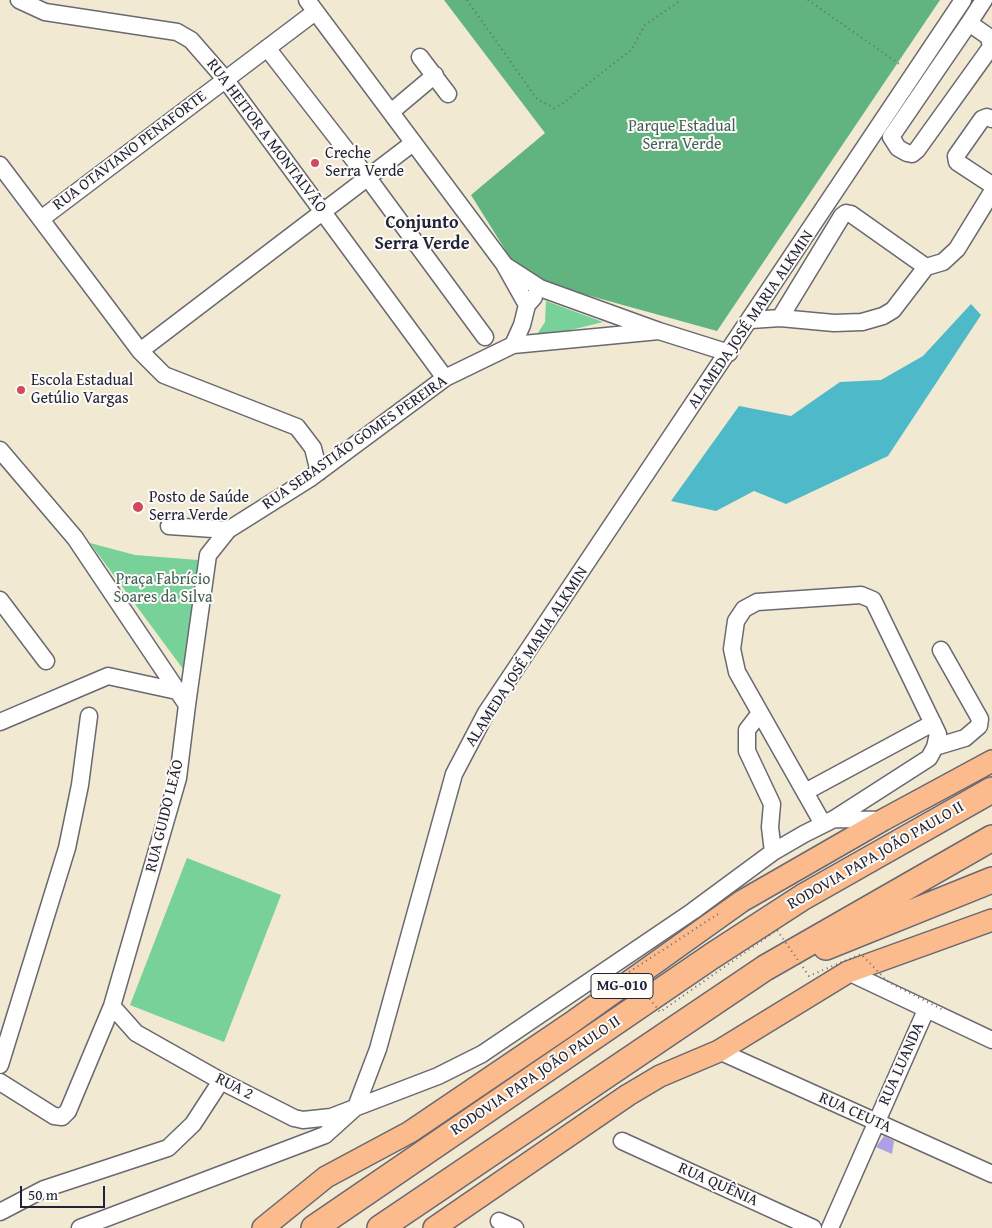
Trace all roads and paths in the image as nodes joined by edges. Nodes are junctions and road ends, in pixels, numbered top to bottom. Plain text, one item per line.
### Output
1 (19, 0) edge
2 (467, 0) edge
3 (681, 0) edge
4 (808, 0) edge
5 (963, 0) edge
6 (309, 3) edge
7 (983, 4) edge
8 (969, 23) junction
9 (267, 48) junction
10 (420, 57) dead end
11 (914, 74) junction
12 (435, 75) junction
13 (225, 79) junction
14 (448, 94) dead end
15 (391, 112) junction
16 (992, 119) edge
17 (413, 143) junction
18 (0, 166) edge
19 (368, 178) junction
20 (992, 185) edge
21 (992, 192) edge
22 (323, 212) junction
23 (41, 219) junction
24 (504, 264) junction
25 (926, 267) junction
26 (540, 288) junction
27 (527, 305) junction
28 (612, 314) junction
29 (780, 318) junction
30 (751, 320) junction
31 (660, 331) junction
32 (604, 335) junction
33 (485, 337) dead end
34 (513, 345) junction
35 (140, 351) junction
36 (729, 352) junction
37 (445, 378) junction
38 (0, 450) edge
39 (319, 472) junction
40 (169, 526) dead end
41 (228, 530) junction
42 (0, 600) edge
43 (941, 650) dead end
44 (46, 661) dead end
45 (182, 698) junction
46 (760, 713) junction
47 (89, 716) dead end
48 (0, 722) edge
49 (933, 723) junction
50 (935, 747) junction
51 (992, 762) edge
52 (992, 790) edge
53 (805, 792) junction
54 (883, 820) junction
55 (829, 822) junction
56 (992, 838) edge
57 (768, 856) junction
58 (992, 880) edge
59 (742, 901) junction
60 (718, 914) dead end
61 (992, 920) edge
62 (765, 968) junction
63 (848, 972) junction
64 (112, 1006) junction
65 (926, 1010) junction
66 (943, 1010) dead end
67 (136, 1033) junction
68 (992, 1040) edge
69 (94, 1049) junction
70 (719, 1051) junction
71 (0, 1065) edge
72 (221, 1081) junction
73 (0, 1082) edge
74 (356, 1107) junction
75 (294, 1118) junction
76 (876, 1123) junction
77 (622, 1141) dead end
78 (282, 1152) junction
79 (992, 1174) edge
80 (0, 1212) edge
81 (499, 1221) dead end
82 (80, 1228) edge
83 (263, 1228) edge
84 (314, 1228) edge
85 (380, 1228) edge
86 (434, 1228) edge
87 (515, 1228) edge
88 (813, 1228) edge
89 (830, 1228) edge

1 - 13 street, RUA HEITOR A MONTALVÃO
2 - 3 path
4 - 11 path
5 - 11 street, ALAMEDA JOSÉ MARIA ALKMIN
6 - 9 street, RUA OTAVIANO PENAFORTE
6 - 15 street
7 - 8 street
8 - 8 street
9 - 13 street, RUA OTAVIANO PENAFORTE
9 - 19 street
10 - 12 street
11 - 30 street, ALAMEDA JOSÉ MARIA ALKMIN
12 - 14 street
12 - 15 street
13 - 22 street, RUA HEITOR A MONTALVÃO
13 - 23 street, RUA OTAVIANO PENAFORTE
15 - 17 street
16 - 20 street
17 - 19 street
17 - 24 street
18 - 23 street
19 - 22 street
19 - 33 street
21 - 25 street
22 - 35 street
22 - 37 street, RUA HEITOR A MONTALVÃO
23 - 35 street
24 - 26 street
24 - 27 street
25 - 29 street
25 - 29 street
26 - 27 street
26 - 28 street
27 - 34 street
28 - 31 street
28 - 32 street
29 - 30 street
30 - 36 street, ALAMEDA JOSÉ MARIA ALKMIN
31 - 32 street, RUA SEBASTIÃO GOMES PEREIRA
31 - 36 street
32 - 34 street, RUA SEBASTIÃO GOMES PEREIRA
34 - 37 street, RUA SEBASTIÃO GOMES PEREIRA
35 - 39 street
36 - 74 street, ALAMEDA JOSÉ MARIA ALKMIN
37 - 39 street, RUA SEBASTIÃO GOMES PEREIRA
38 - 45 street
39 - 41 street, RUA SEBASTIÃO GOMES PEREIRA
40 - 41 street
41 - 45 street, RUA SEBASTIÃO GOMES PEREIRA
42 - 44 street
43 - 50 street
45 - 48 street
45 - 64 street, RUA GUIDO LEÃO
46 - 49 street
46 - 53 street
46 - 57 street
47 - 71 street
49 - 50 street
49 - 53 street
50 - 55 street
51 - 54 main road, MG-010
52 - 84 highway, RODOVIA PAPA JOÃO PAULO II / MG-010
53 - 55 street
54 - 55 street
54 - 59 main road, MG-010
55 - 57 street
56 - 62 highway
57 - 59 street
57 - 74 street
58 - 62 highway
59 - 83 main road, MG-010
60 - 66 path, bridge
61 - 63 main road
62 - 85 highway
63 - 65 street
63 - 70 main road
64 - 67 street, RUA 2
64 - 69 street, RUA GUIDO LEÃO
65 - 68 street
65 - 76 street, RUA LUANDA
67 - 69 street, RUA 2
67 - 72 street, RUA 2
69 - 73 street, RUA GUIDO LEÃO
70 - 76 street, RUA CEUTA
70 - 86 main road
72 - 75 street, RUA 2
72 - 80 street
74 - 75 street
74 - 78 street, ALAMEDA JOSÉ MARIA ALKMIN
75 - 78 street
76 - 79 street, RUA CEUTA
76 - 89 street, RUA LUANDA
77 - 88 street, RUA QUÊNIA
78 - 82 street, ALAMEDA JOSÉ MARIA ALKMIN
81 - 87 street

